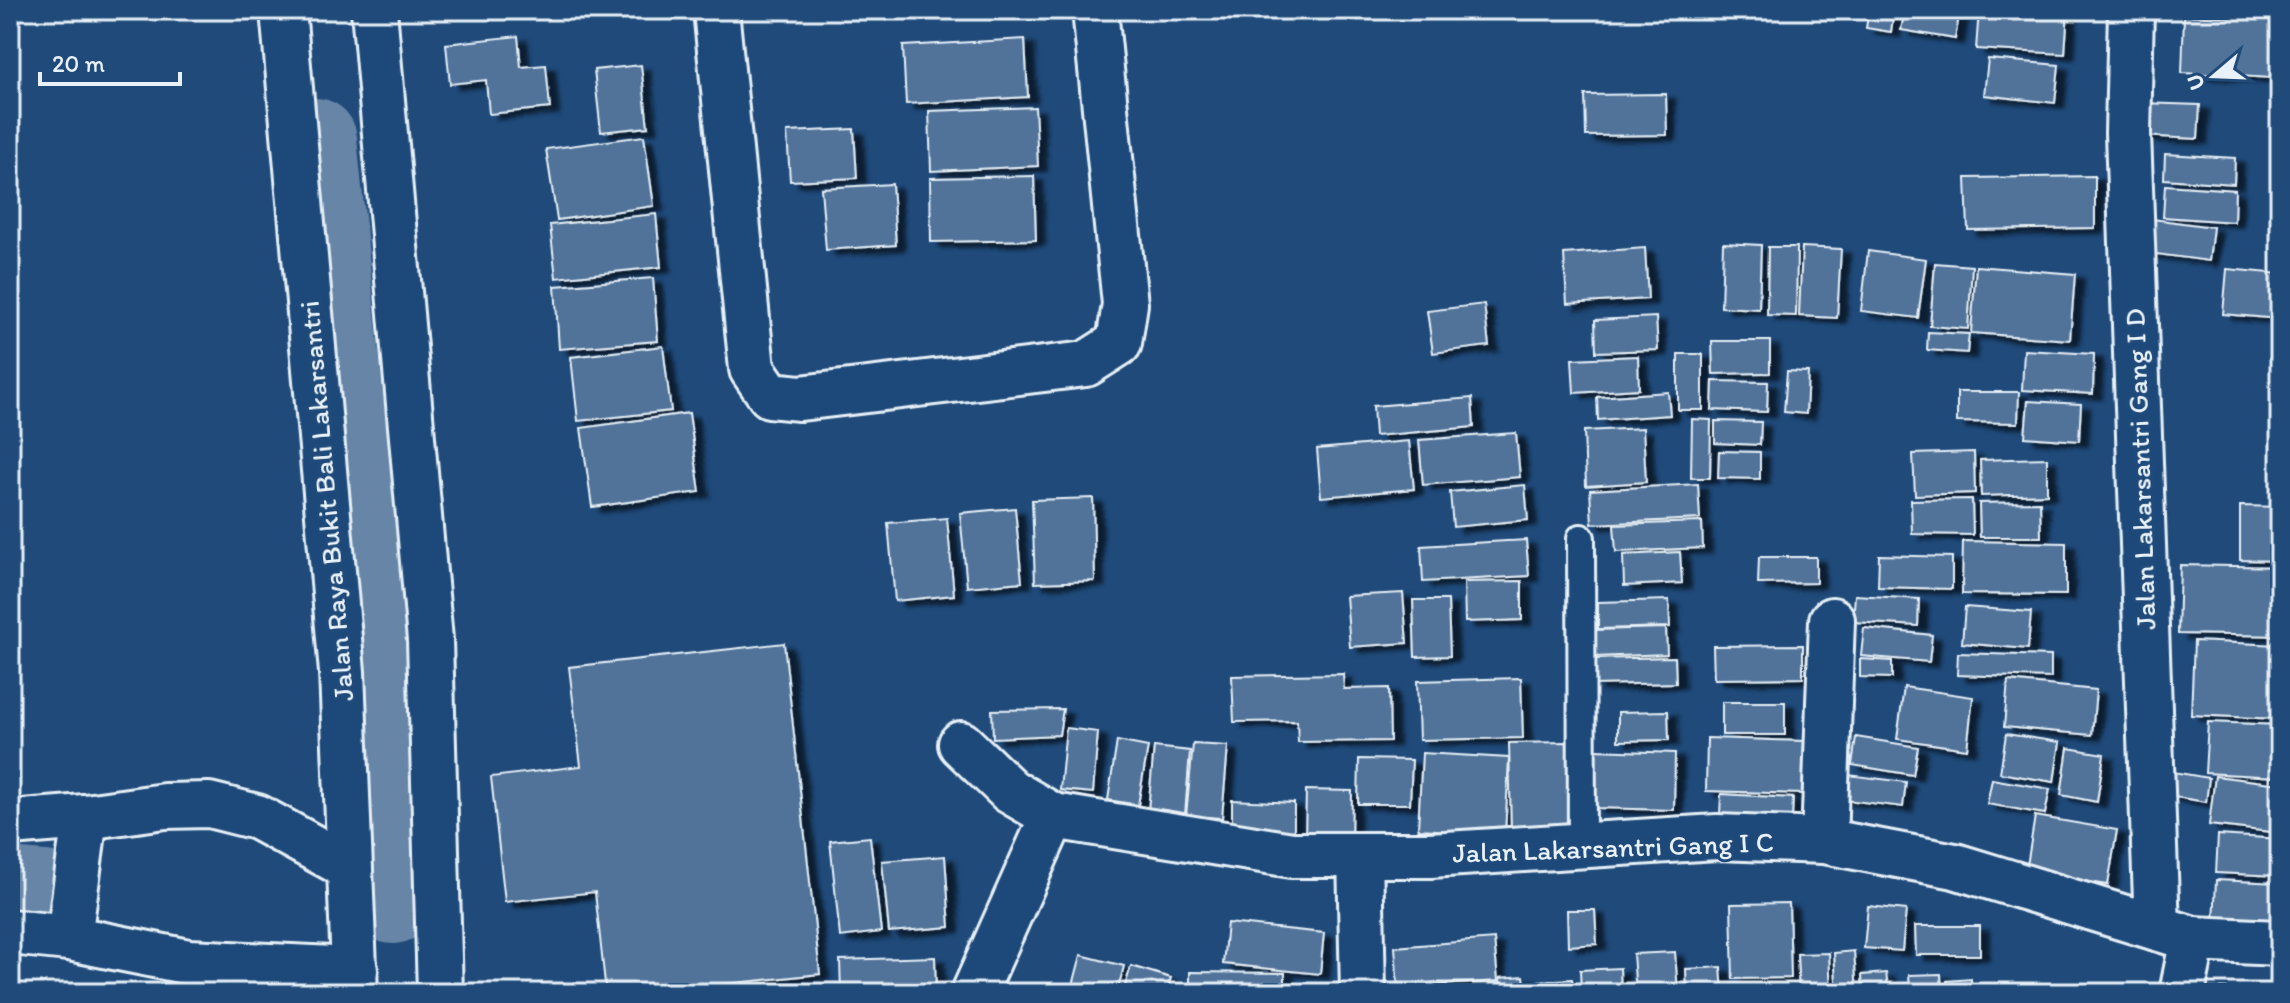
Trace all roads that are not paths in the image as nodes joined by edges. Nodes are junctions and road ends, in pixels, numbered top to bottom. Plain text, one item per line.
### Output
1 (283, 10) edge
2 (374, 10) edge
3 (716, 10) edge
4 (1095, 10) edge
5 (2131, 10) edge
6 (1581, 538) dead end
7 (1832, 620) dead end
8 (961, 744) dead end
9 (1053, 816) junction
10 (85, 817) junction
11 (10, 823) edge
12 (1824, 841) junction
13 (1582, 846) junction
14 (1360, 855) junction
15 (349, 867) junction
16 (10, 932) edge
17 (2175, 933) junction
18 (69, 938) junction
19 (2280, 943) edge
20 (355, 982) edge
21 (440, 993) edge
22 (974, 993) edge
23 (1363, 993) edge
24 (2182, 993) edge

1 - 15 street, Jalan Raya Bukit Bali Lakarsantri
2 - 21 street
3 - 4 street
5 - 17 street, Jalan Lakarsantri Gang I D
6 - 13 lane
7 - 12 street
8 - 9 street, Jalan Lakarsantri Gang I C
9 - 14 street, Jalan Lakarsantri Gang I C
9 - 22 street
10 - 11 street
10 - 15 street
10 - 18 street
12 - 13 street, Jalan Lakarsantri Gang I C
12 - 17 street, Jalan Lakarsantri Gang I C
13 - 14 street, Jalan Lakarsantri Gang I C
14 - 23 street
15 - 20 street, Jalan Raya Bukit Bali Lakarsantri
16 - 18 street
17 - 19 street, Jalan Lakarsantri Gang I C
17 - 24 street, Jalan Lakarsantri Gang I D
18 - 20 street

